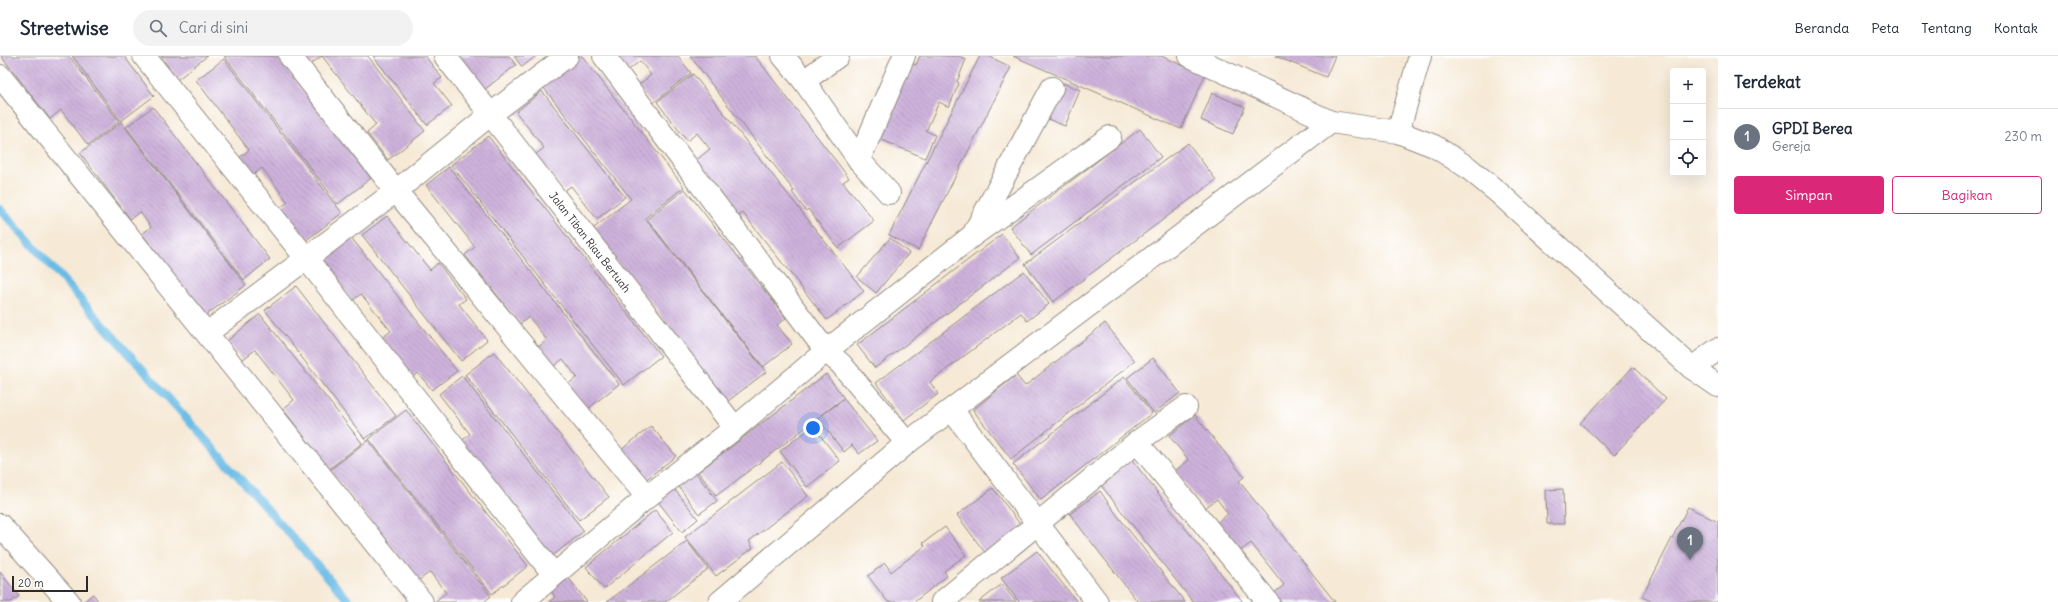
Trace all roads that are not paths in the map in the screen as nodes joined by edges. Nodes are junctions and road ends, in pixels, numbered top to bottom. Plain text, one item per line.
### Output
1 (144, 56) edge
2 (290, 56) edge
3 (445, 56) edge
4 (567, 56) edge
5 (604, 56) edge
6 (782, 56) edge
7 (838, 56) edge
8 (904, 56) edge
9 (1190, 56) edge
10 (1420, 56) edge
11 (0, 76) edge
12 (804, 81) junction
13 (1052, 88) dead end
14 (491, 114) junction
15 (1331, 122) junction
16 (1398, 132) junction
17 (1110, 137) dead end
18 (859, 160) junction
19 (396, 191) junction
20 (889, 193) dead end
21 (972, 236) junction
22 (306, 258) junction
23 (207, 333) junction
24 (1718, 349) edge
25 (826, 351) junction
26 (1692, 368) junction
27 (1718, 386) edge
28 (1186, 407) dead end
29 (952, 410) junction
30 (735, 428) junction
31 (1137, 442) junction
32 (907, 443) junction
33 (647, 497) junction
34 (1037, 524) junction
35 (0, 525) edge
36 (554, 575) junction
37 (946, 601) edge
38 (69, 602) edge
39 (422, 602) edge
40 (522, 602) edge
41 (720, 602) edge
42 (1097, 602) edge
43 (1268, 602) edge

1 - 22 street
2 - 19 street
3 - 14 street, Jalan Tiban Riau Bertuah
4 - 14 street
5 - 25 street
6 - 12 street
7 - 12 street
8 - 18 street
9 - 15 street
10 - 16 street
11 - 23 street
12 - 18 street
13 - 21 street
14 - 19 street
14 - 30 street, Jalan Tiban Riau Bertuah
15 - 16 street
15 - 29 street
16 - 26 street
17 - 21 street
18 - 20 street
19 - 22 street
19 - 33 street
21 - 25 street
22 - 23 street
22 - 36 street
23 - 39 street
24 - 26 street
25 - 30 street
25 - 32 street
26 - 27 street
28 - 31 street
29 - 32 street
29 - 34 street
30 - 33 street
31 - 34 street
31 - 43 street
32 - 41 street
33 - 36 street
34 - 37 street
34 - 42 street
35 - 38 street
36 - 40 street

